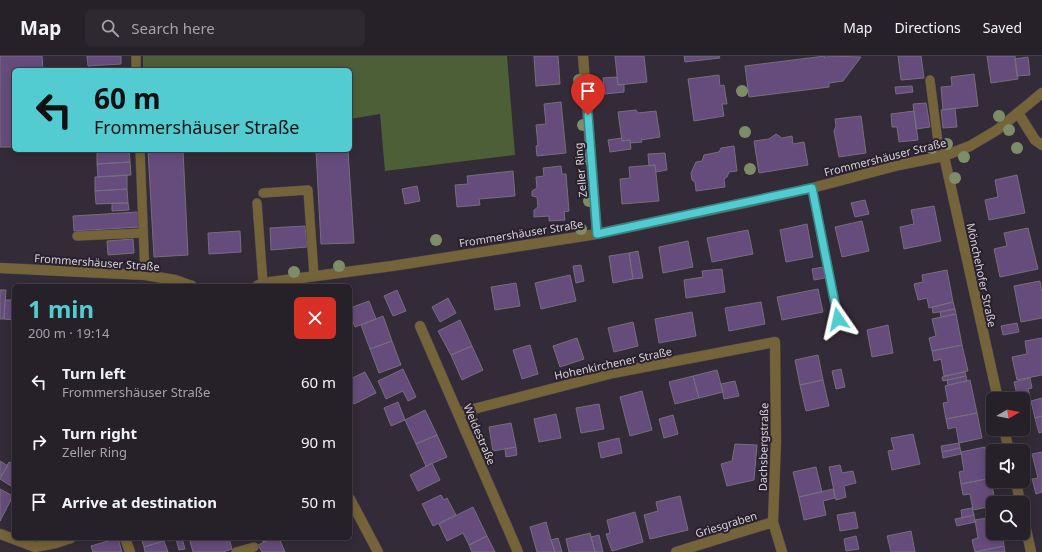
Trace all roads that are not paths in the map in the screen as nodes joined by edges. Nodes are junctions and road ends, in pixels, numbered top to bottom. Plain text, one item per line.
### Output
1 (136, 56) edge
2 (583, 56) edge
3 (136, 68) edge
4 (930, 80) dead end
5 (1042, 93) edge
6 (1018, 113) junction
7 (1042, 145) edge
8 (140, 152) edge
9 (944, 156) junction
10 (812, 188) junction
11 (263, 193) dead end
12 (257, 203) dead end
13 (143, 233) junction
14 (597, 234) junction
15 (77, 236) dead end
16 (0, 268) edge
17 (145, 275) junction
18 (314, 276) junction
19 (186, 284) edge
20 (260, 284) edge
21 (838, 319) dead end
22 (420, 326) dead end
23 (776, 342) joint
24 (996, 392) edge
25 (458, 413) junction
26 (352, 503) edge
27 (773, 522) junction
28 (0, 534) edge
29 (12, 538) edge
30 (16, 540) edge
31 (67, 540) edge
32 (126, 540) edge
33 (1028, 540) edge
34 (254, 547) dead end
35 (682, 551) edge
36 (130, 552) edge
37 (236, 552) edge
38 (378, 552) edge
39 (518, 552) edge
40 (782, 552) edge
41 (1031, 552) edge

1 - 3 lane
2 - 14 street, Zeller Ring
4 - 9 lane
5 - 6 street, Frommershäuser Straße
6 - 7 street
6 - 9 street, Frommershäuser Straße
8 - 13 lane
9 - 10 street, Frommershäuser Straße
9 - 24 street, Mönchehofer Straße
10 - 14 street, Frommershäuser Straße
10 - 21 lane
11 - 18 lane
12 - 20 lane
13 - 15 lane
13 - 17 lane
14 - 18 street, Frommershäuser Straße
16 - 17 street, Frommershäuser Straße
17 - 19 street, Frommershäuser Straße
18 - 20 street, Frommershäuser Straße
22 - 25 street, Weidestraße
23 - 25 street, Hohenkirchener Straße
23 - 27 street, Dachsbergstraße
25 - 39 street, Weidestraße
26 - 38 street
27 - 35 street, Griesgraben
27 - 40 street, Dachsbergstraße
28 - 29 street
30 - 31 street
32 - 36 street
33 - 41 street
34 - 37 lane

